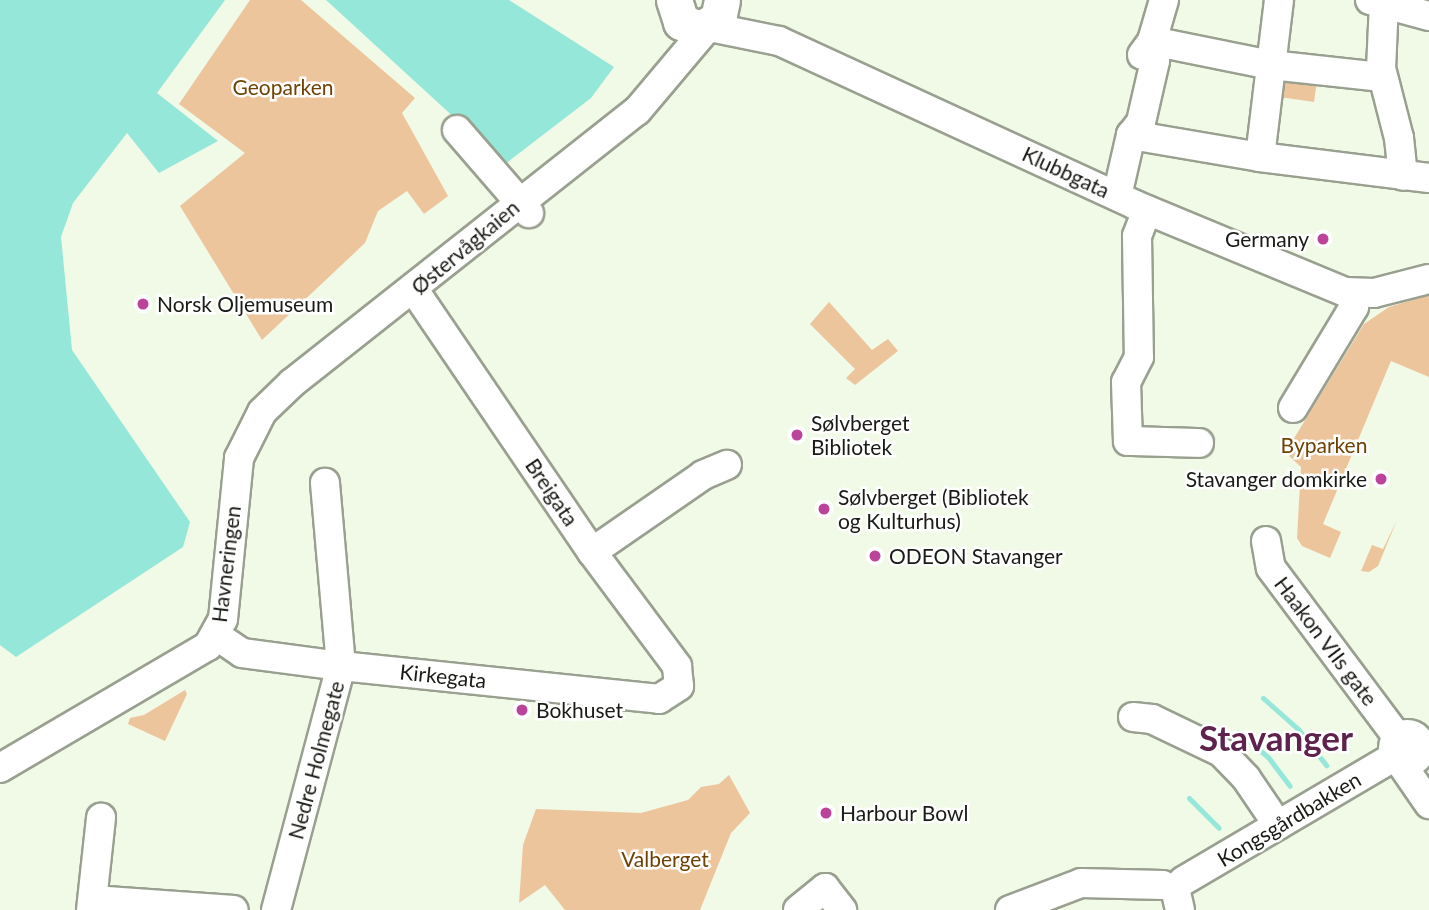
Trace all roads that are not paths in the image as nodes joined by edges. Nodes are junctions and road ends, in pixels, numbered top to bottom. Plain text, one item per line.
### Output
1 (1164, 0) edge
2 (1279, 0) edge
3 (1377, 2) edge
4 (702, 12) edge
5 (1429, 16) edge
6 (1152, 41) junction
7 (1271, 65) junction
8 (1382, 77) junction
9 (457, 130) dead end
10 (1131, 135) junction
11 (1260, 158) junction
12 (1416, 177) edge
13 (1117, 197) junction
14 (524, 207) junction
15 (1147, 210) junction
16 (1429, 279) edge
17 (414, 290) junction
18 (1356, 295) junction
19 (292, 383) joint
20 (1293, 408) dead end
21 (1199, 443) dead end
22 (727, 465) dead end
23 (325, 483) dead end
24 (1266, 541) dead end
25 (592, 552) junction
26 (217, 636) junction
27 (341, 666) junction
28 (674, 693) joint
29 (1145, 719) dead end
30 (1408, 749) edge
31 (0, 768) edge
32 (1429, 804) edge
33 (101, 818) dead end
34 (1278, 825) junction
35 (1176, 893) edge
36 (834, 899) edge
37 (92, 905) edge
38 (234, 910) edge
39 (276, 910) edge
40 (798, 910) edge
41 (1010, 910) edge

1 - 6 street
2 - 7 street
3 - 5 street
3 - 8 street
4 - 13 street, Klubbgata
4 - 14 street, Østervågkaien
6 - 7 street
6 - 10 street
7 - 8 street
7 - 11 street
8 - 12 street
9 - 14 street
10 - 11 street
10 - 13 street
11 - 12 street
13 - 15 street, Klubbgata
14 - 17 street, Østervågkaien
15 - 18 street, Klubbgata
15 - 21 street
16 - 18 street
17 - 19 street, Østervågkaien
17 - 25 street, Breigata
18 - 20 street
19 - 26 street, Havneringen
22 - 25 street
23 - 27 street, Nedre Holmegate
24 - 30 street, Haakon VIIs gate
25 - 28 street, Breigata
26 - 27 street, Kirkegata
26 - 31 street, Havneringen
27 - 28 street, Kirkegata
27 - 39 street, Nedre Holmegate
29 - 34 street
30 - 32 street, Haakon VIIs gate
30 - 34 street, Kongsgårdbakken
33 - 37 street
34 - 35 street, Kongsgårdbakken
35 - 41 street
36 - 40 street
37 - 38 street

